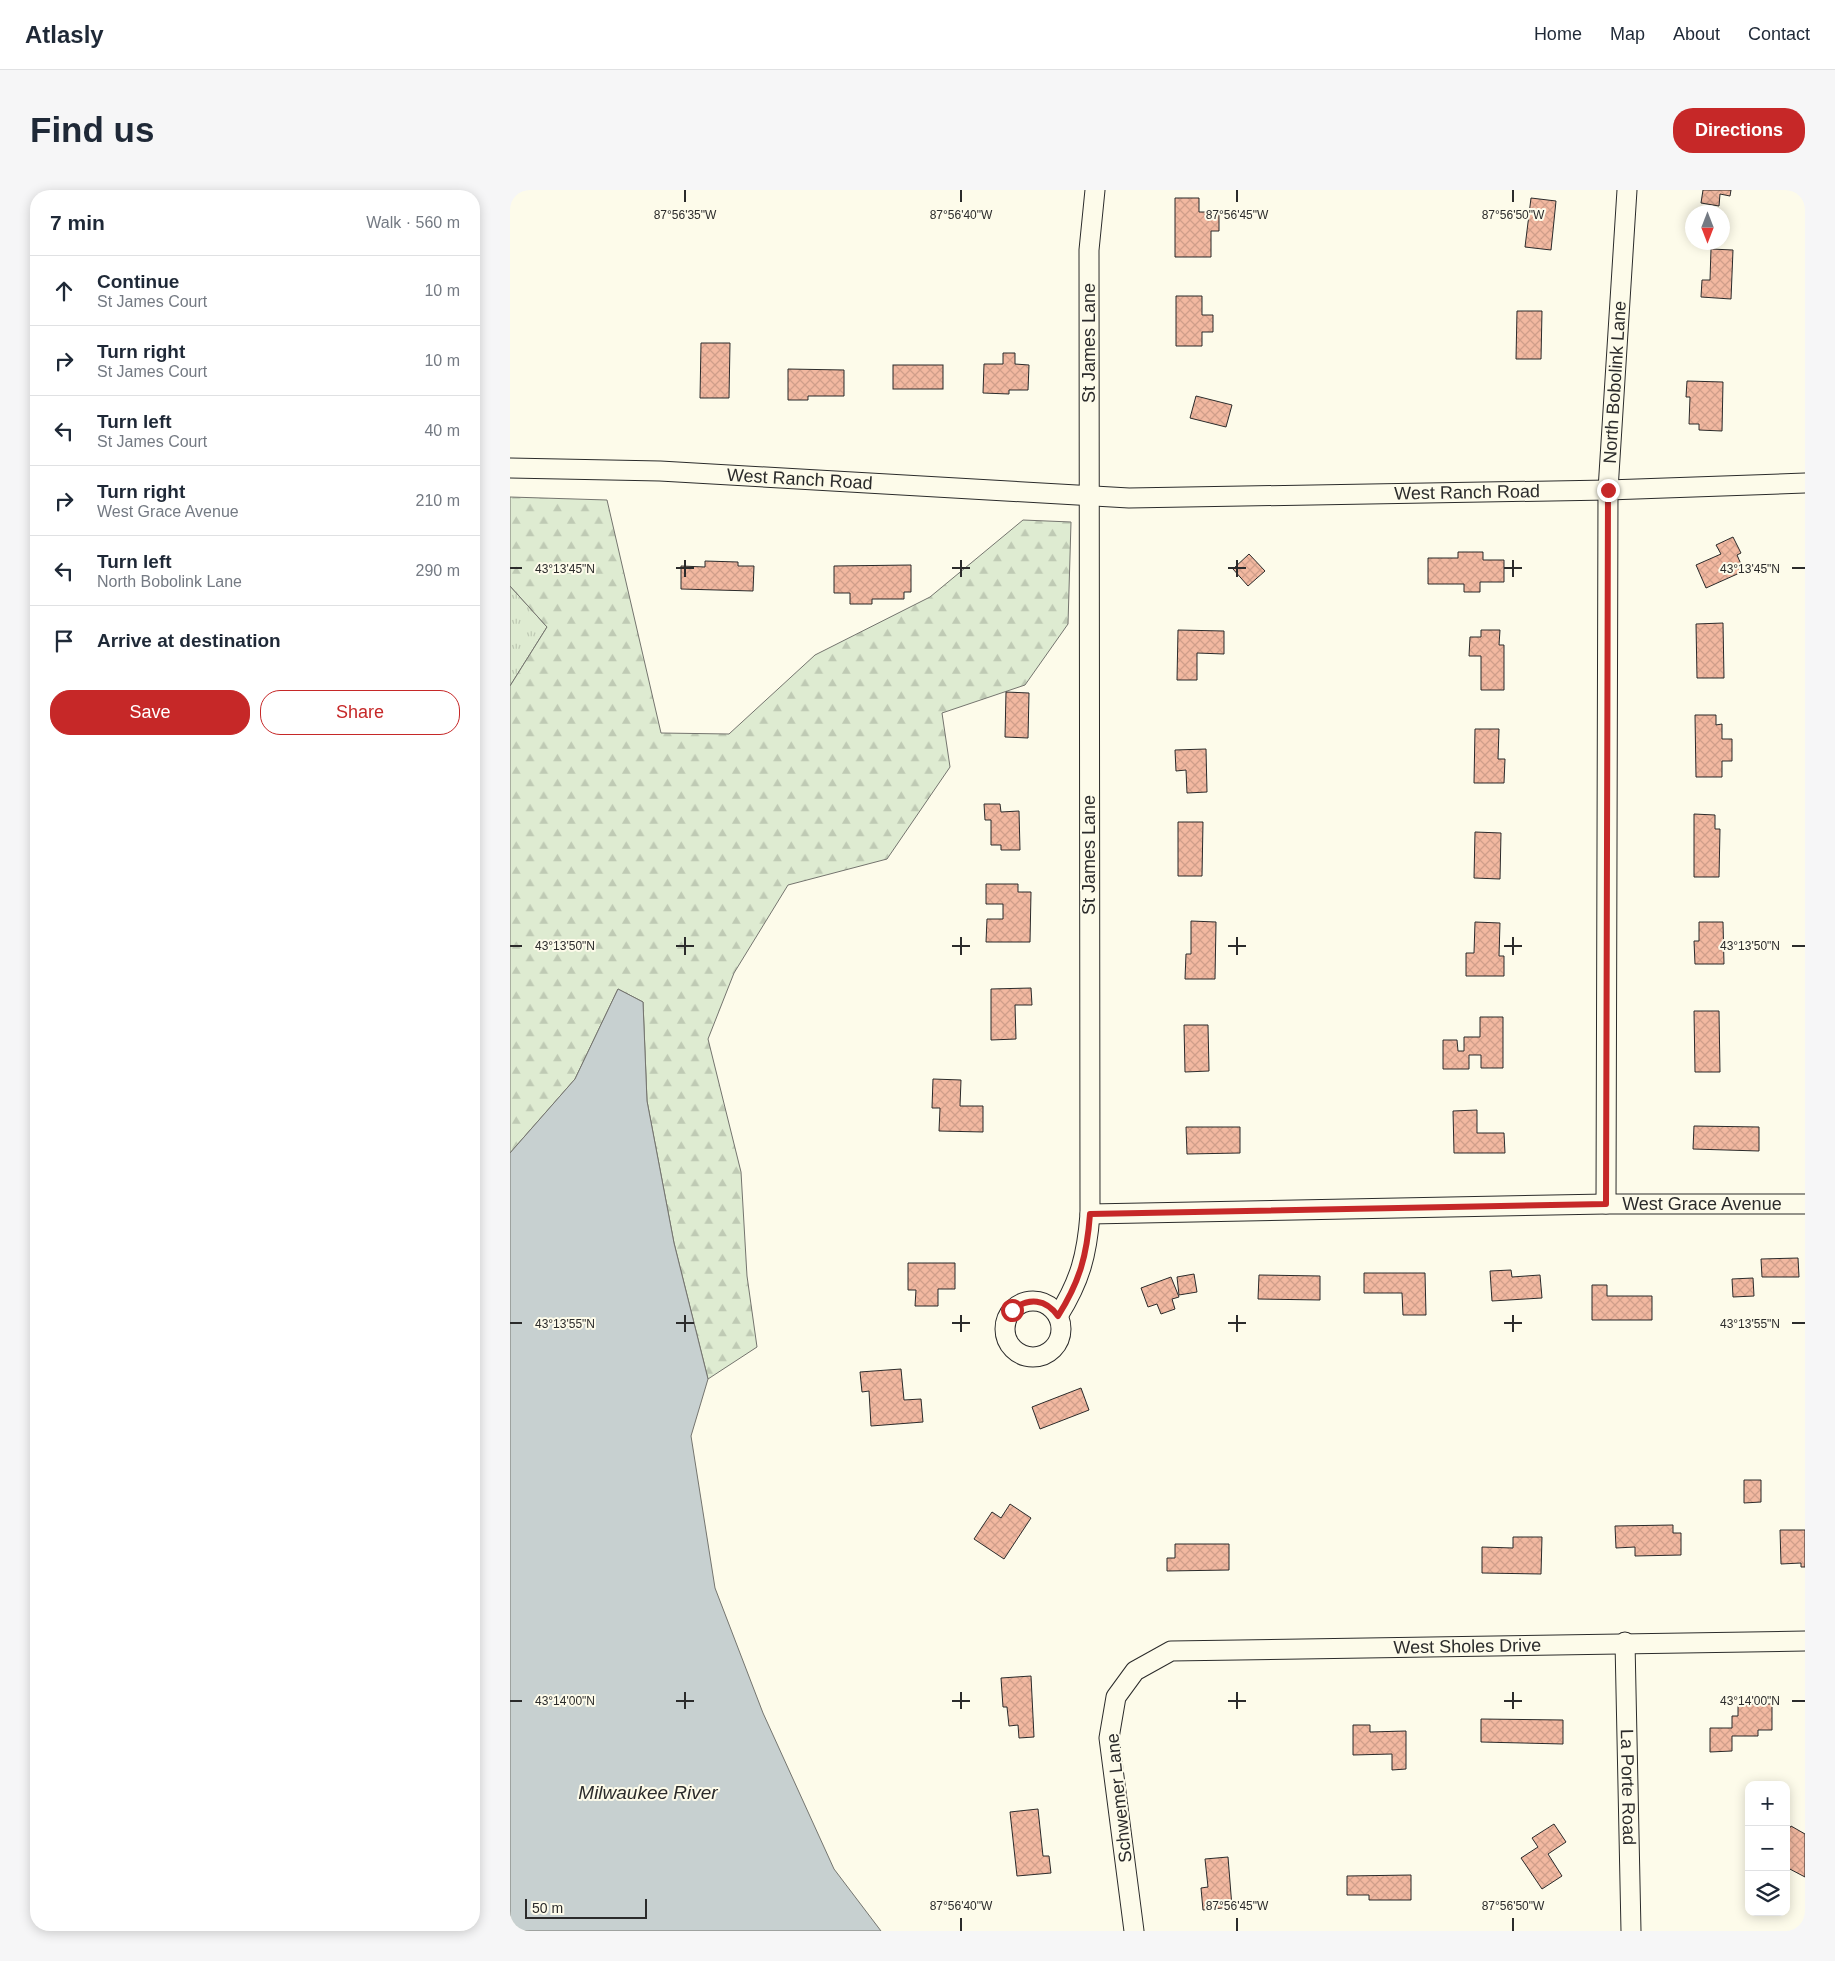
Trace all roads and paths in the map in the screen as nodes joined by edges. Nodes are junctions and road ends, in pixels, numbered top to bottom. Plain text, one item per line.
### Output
1 (1095, 190) edge
2 (1627, 190) edge
3 (510, 468) edge
4 (1805, 483) edge
5 (1608, 490) junction
6 (1088, 496) junction
7 (1606, 1204) junction
8 (1805, 1204) edge
9 (1090, 1214) junction
10 (1058, 1316) dead end
11 (1805, 1641) edge
12 (1625, 1642) junction
13 (1135, 1671) joint
14 (1134, 1931) edge
15 (1631, 1931) edge

1 - 6 street, St James Lane
2 - 5 street, North Bobolink Lane
3 - 6 street, West Ranch Road
4 - 5 street, West Ranch Road
5 - 6 street, West Ranch Road
5 - 7 street, North Bobolink Lane
6 - 9 street, St James Lane
7 - 8 street, West Grace Avenue
7 - 9 street, West Grace Avenue
9 - 10 street, St James Lane
11 - 12 street, West Sholes Drive
12 - 13 street, West Sholes Drive
12 - 15 street, La Porte Road
13 - 14 street, Schwemer Lane

